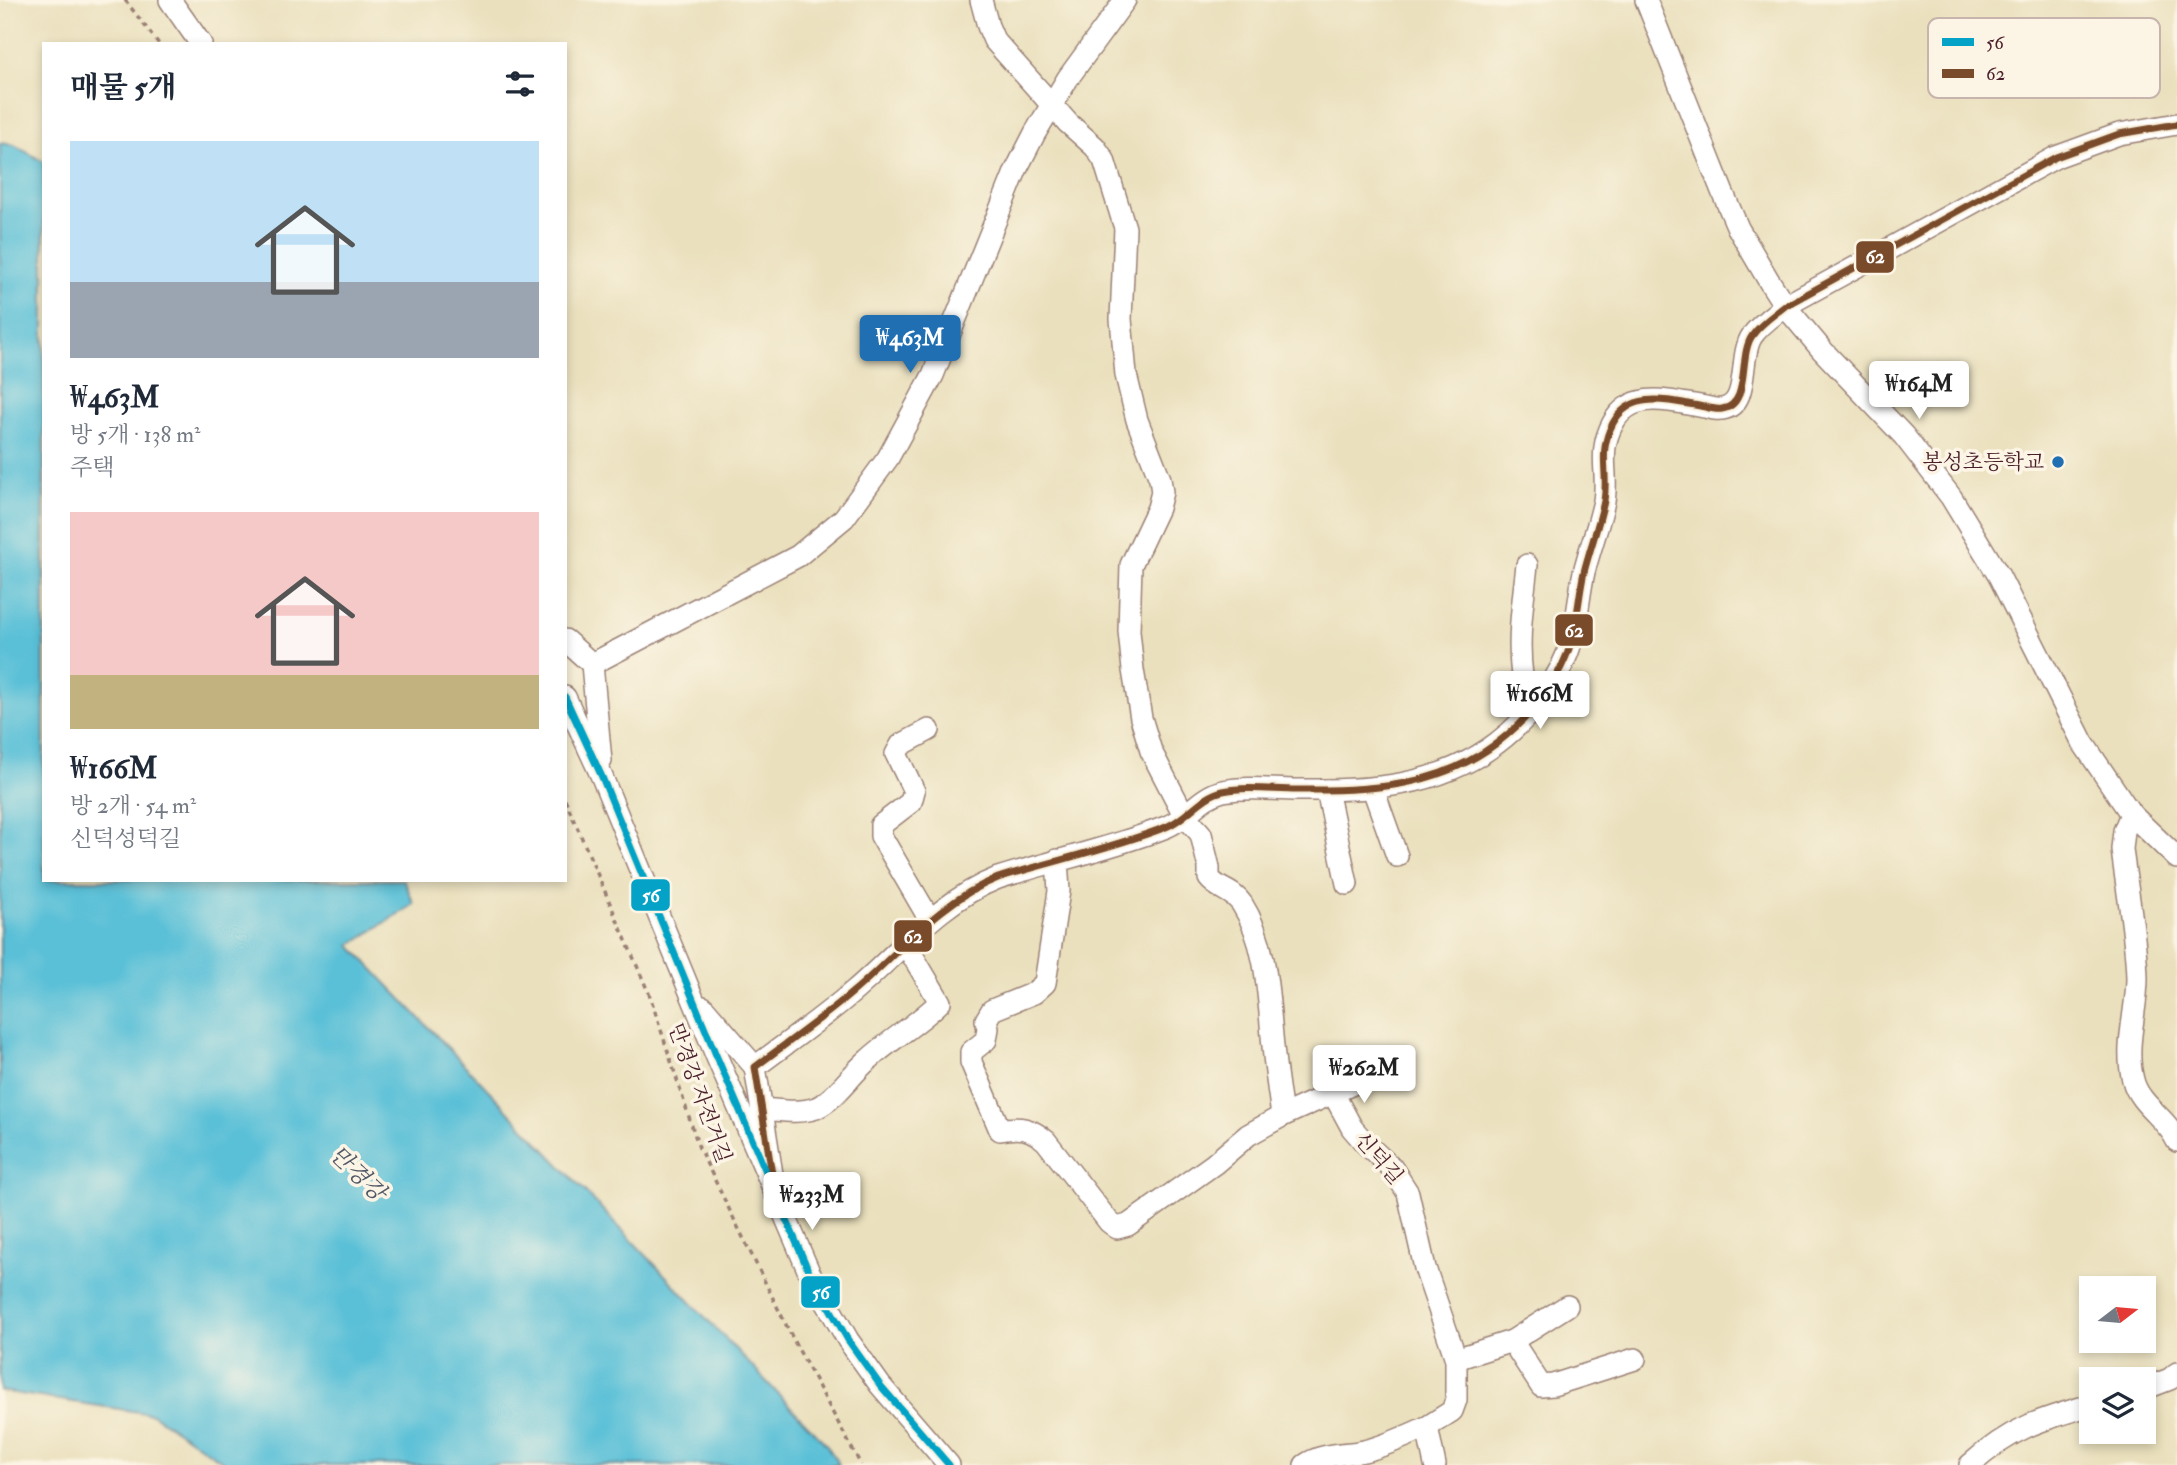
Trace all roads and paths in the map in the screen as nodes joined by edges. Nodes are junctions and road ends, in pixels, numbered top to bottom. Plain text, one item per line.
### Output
1 (125, 0) edge
2 (170, 0) edge
3 (981, 0) edge
4 (1125, 0) edge
5 (1646, 0) edge
6 (157, 42) edge
7 (200, 42) edge
8 (1052, 104) junction
9 (2177, 124) edge
10 (1785, 306) junction
11 (1527, 565) dead end
12 (567, 641) edge
13 (592, 664) junction
14 (567, 700) edge
15 (1533, 708) junction
16 (929, 730) dead end
17 (602, 777) junction
18 (1373, 789) junction
19 (1327, 790) junction
20 (567, 804) edge
21 (2132, 814) junction
22 (1184, 815) junction
23 (1397, 856) dead end
24 (2177, 858) edge
25 (1057, 860) junction
26 (1347, 884) dead end
27 (930, 920) junction
28 (905, 943) junction
29 (690, 992) junction
30 (755, 1067) junction
31 (1383, 1070) dead end
32 (1333, 1093) junction
33 (761, 1109) junction
34 (1282, 1116) junction
35 (2177, 1141) edge
36 (775, 1193) junction
37 (1567, 1306) dead end
38 (1512, 1341) junction
39 (1456, 1359) junction
40 (1635, 1359) dead end
41 (2177, 1373) edge
42 (2156, 1384) edge
43 (2079, 1409) edge
44 (1427, 1427) junction
45 (861, 1465) edge
46 (949, 1465) edge
47 (1304, 1465) edge
48 (1435, 1465) edge
49 (1970, 1465) edge

1 - 6 path
2 - 7 street
3 - 8 street
4 - 8 street
5 - 10 street
8 - 13 street
8 - 22 street
9 - 10 street
10 - 15 street
10 - 21 street
11 - 15 street
12 - 13 street
13 - 17 street
14 - 17 street
15 - 18 street
16 - 27 street
17 - 29 street
18 - 19 street
18 - 23 street
19 - 22 street
19 - 26 street
20 - 45 path, 만경강 자전거길
21 - 24 street
21 - 35 street
22 - 25 street
22 - 34 street
25 - 27 street
25 - 34 street
27 - 28 street
28 - 30 street
28 - 33 street
29 - 30 street
29 - 36 street
30 - 33 street
31 - 32 street
32 - 34 street
32 - 39 street, 신덕길
33 - 36 street
36 - 46 street
37 - 38 street
38 - 39 street
38 - 40 street
39 - 44 street, 신덕길
41 - 42 street
43 - 49 street
44 - 47 street
44 - 48 street

